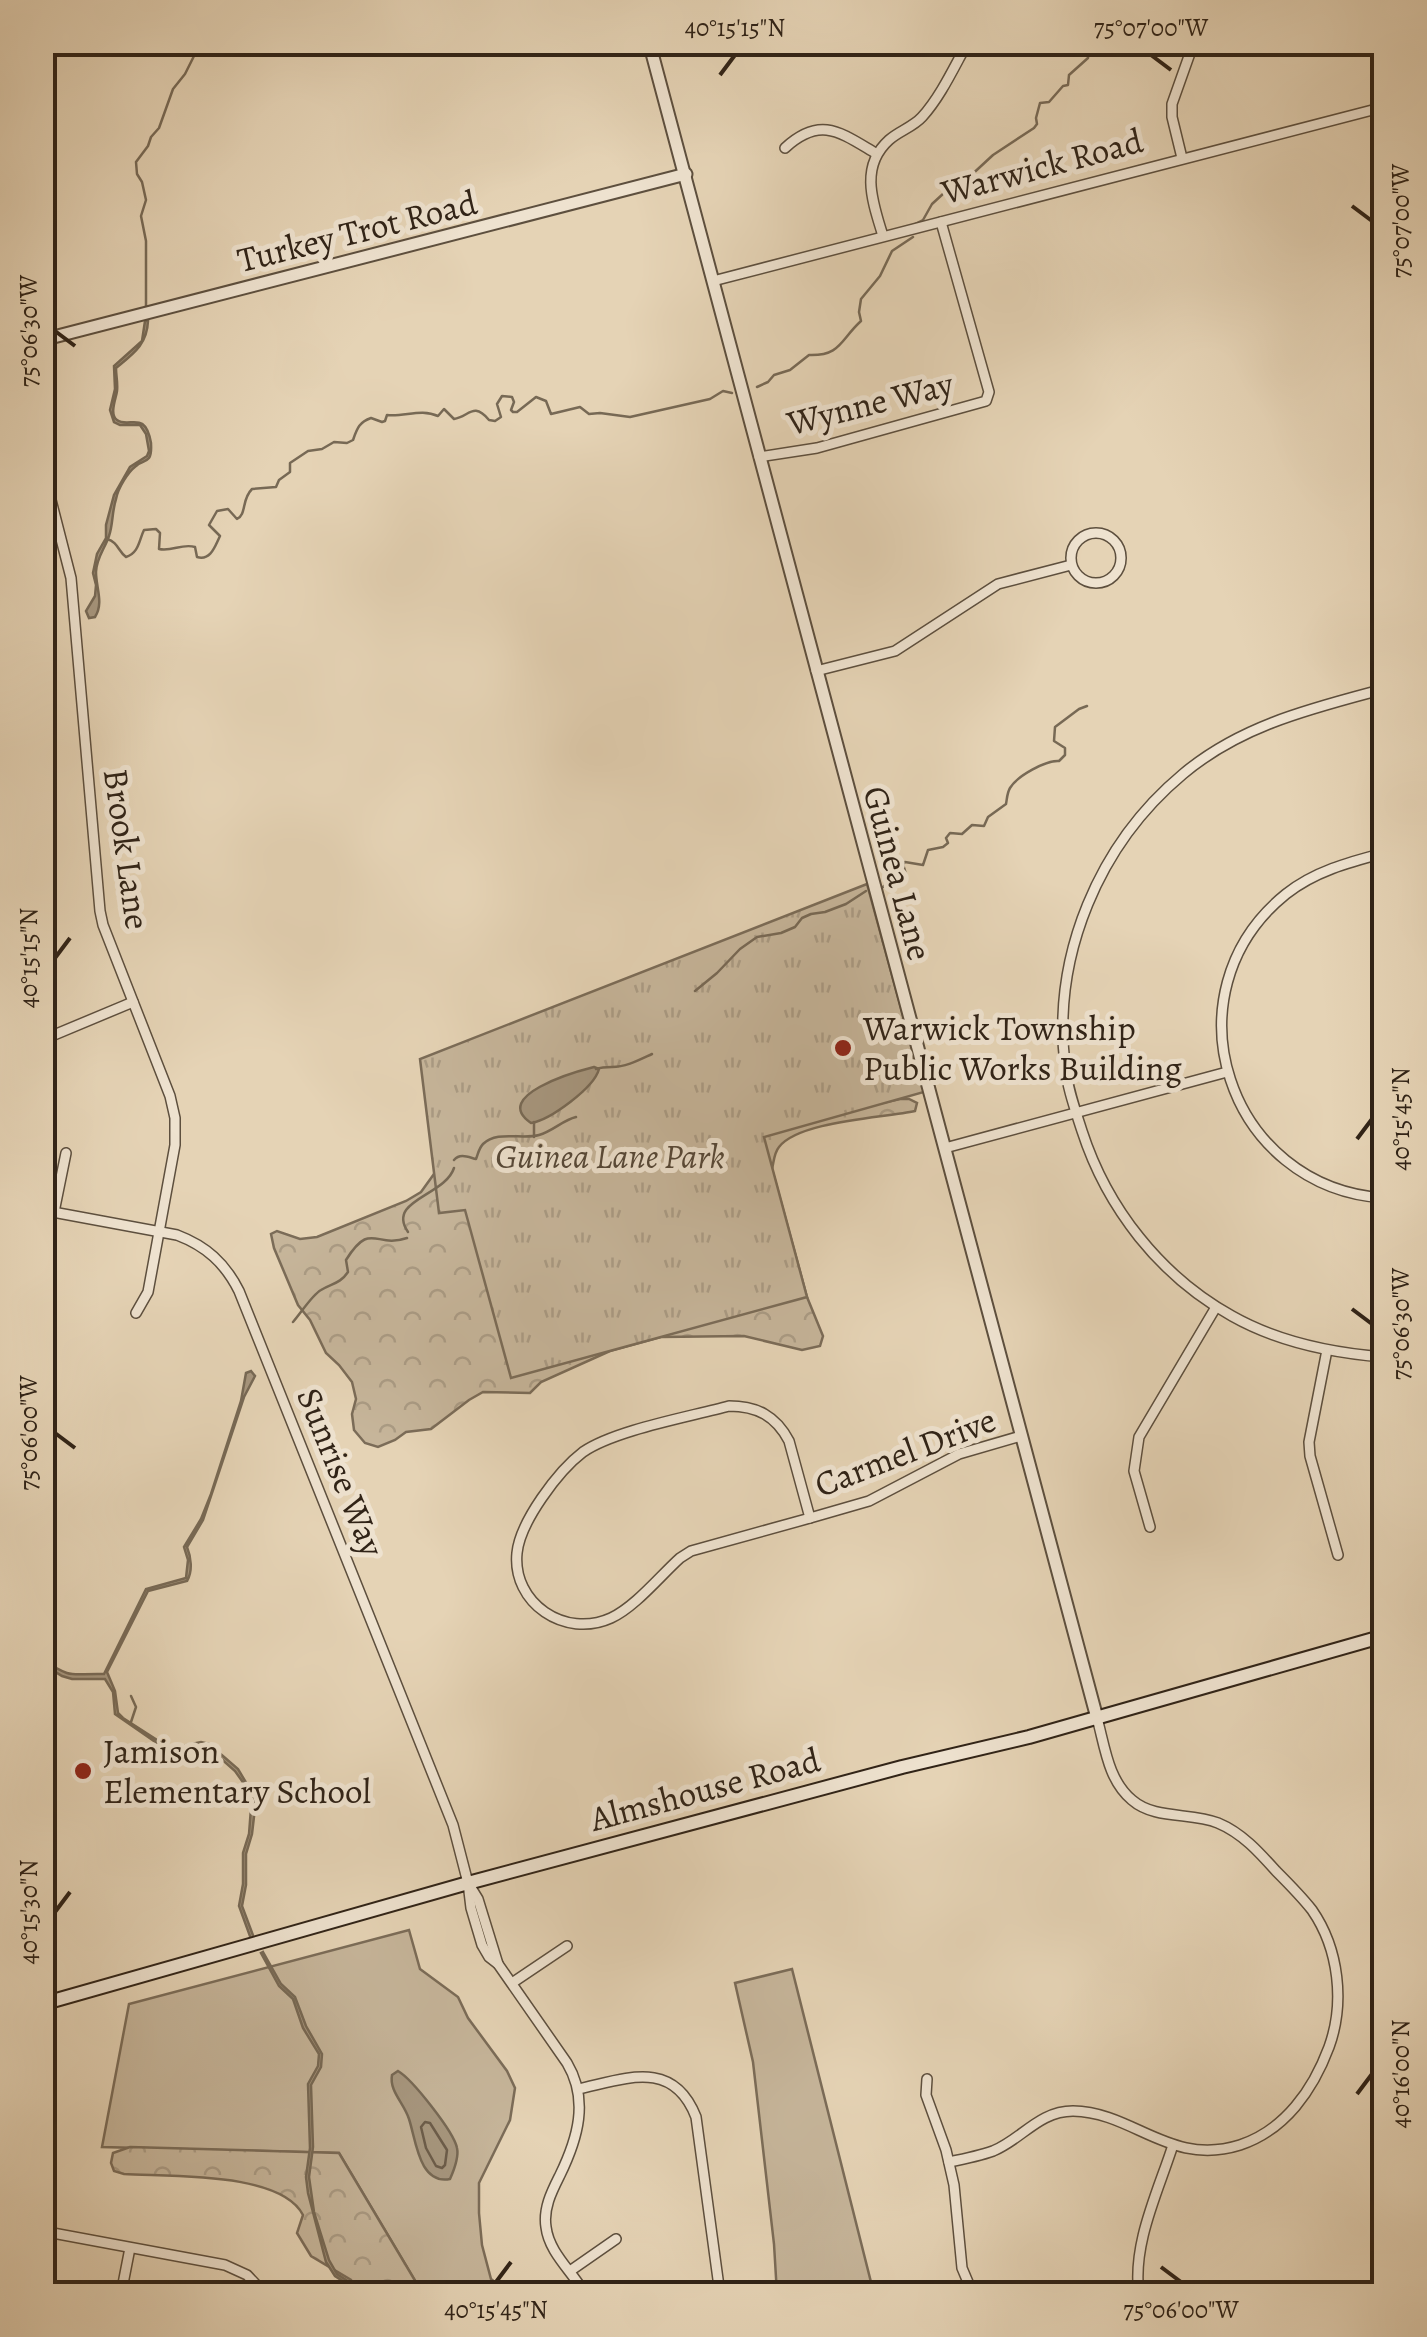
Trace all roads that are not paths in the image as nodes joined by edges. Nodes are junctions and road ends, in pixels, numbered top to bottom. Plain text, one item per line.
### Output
1 (649, 42) edge
2 (968, 42) edge
3 (1194, 42) edge
4 (1384, 107) edge
5 (785, 148) dead end
6 (877, 154) junction
7 (1182, 158) junction
8 (686, 174) junction
9 (941, 222) junction
10 (882, 236) junction
11 (714, 281) junction
12 (42, 340) edge
13 (759, 457) junction
14 (42, 466) edge
15 (1071, 564) junction
16 (816, 671) junction
17 (1384, 690) edge
18 (1384, 853) edge
19 (133, 1002) junction
20 (42, 1040) edge
21 (1227, 1072) junction
22 (1076, 1113) junction
23 (944, 1148) junction
24 (66, 1153) dead end
25 (1384, 1198) edge
26 (48, 1211) edge
27 (160, 1232) junction
28 (1216, 1306) junction
29 (136, 1313) dead end
30 (1327, 1350) junction
31 (1384, 1357) edge
32 (1020, 1436) junction
33 (810, 1518) junction
34 (1150, 1528) dead end
35 (1338, 1555) dead end
36 (1384, 1636) edge
37 (1097, 1718) junction
38 (468, 1883) junction
39 (567, 1946) dead end
40 (512, 1983) junction
41 (42, 2004) edge
42 (927, 2078) dead end
43 (578, 2090) junction
44 (1172, 2145) junction
45 (949, 2162) junction
46 (42, 2231) edge
47 (616, 2239) dead end
48 (130, 2248) junction
49 (570, 2271) junction
50 (121, 2294) edge
51 (265, 2294) edge
52 (585, 2294) edge
53 (720, 2294) edge
54 (973, 2294) edge
55 (1139, 2294) edge

1 - 8 street, Guinea Lane
2 - 6 street
3 - 7 street
4 - 7 street, Warwick Road
5 - 6 street
6 - 10 street
7 - 9 street, Warwick Road
8 - 11 street, Guinea Lane
8 - 12 street, Turkey Trot Road
9 - 10 street, Warwick Road
9 - 13 street, Wynne Way
10 - 11 street, Warwick Road
11 - 13 street, Guinea Lane
13 - 16 street, Guinea Lane
14 - 19 street, Brook Lane
15 - 15 street
15 - 16 street
16 - 23 street, Guinea Lane
17 - 22 street
18 - 21 street
19 - 20 street
19 - 27 street, Brook Lane
21 - 22 street
21 - 25 street
22 - 23 street
22 - 28 street
23 - 32 street, Guinea Lane
24 - 26 street
26 - 27 street, Sunrise Way
27 - 29 street, Brook Lane
27 - 38 street, Sunrise Way
28 - 30 street
28 - 34 street
30 - 31 street
30 - 35 street
32 - 33 street, Carmel Drive
32 - 37 street, Guinea Lane
33 - 33 street, Carmel Drive
36 - 37 main road, Almshouse Road
37 - 38 main road, Almshouse Road
37 - 44 street
38 - 40 street, Sunrise Way
38 - 41 main road, Almshouse Road
39 - 40 street
40 - 43 street, Sunrise Way
42 - 45 street
43 - 49 street, Sunrise Way
43 - 53 street
44 - 45 street
44 - 55 street
45 - 54 street
46 - 48 street
47 - 49 street
48 - 50 street
48 - 51 street
49 - 52 street, Sunrise Way

